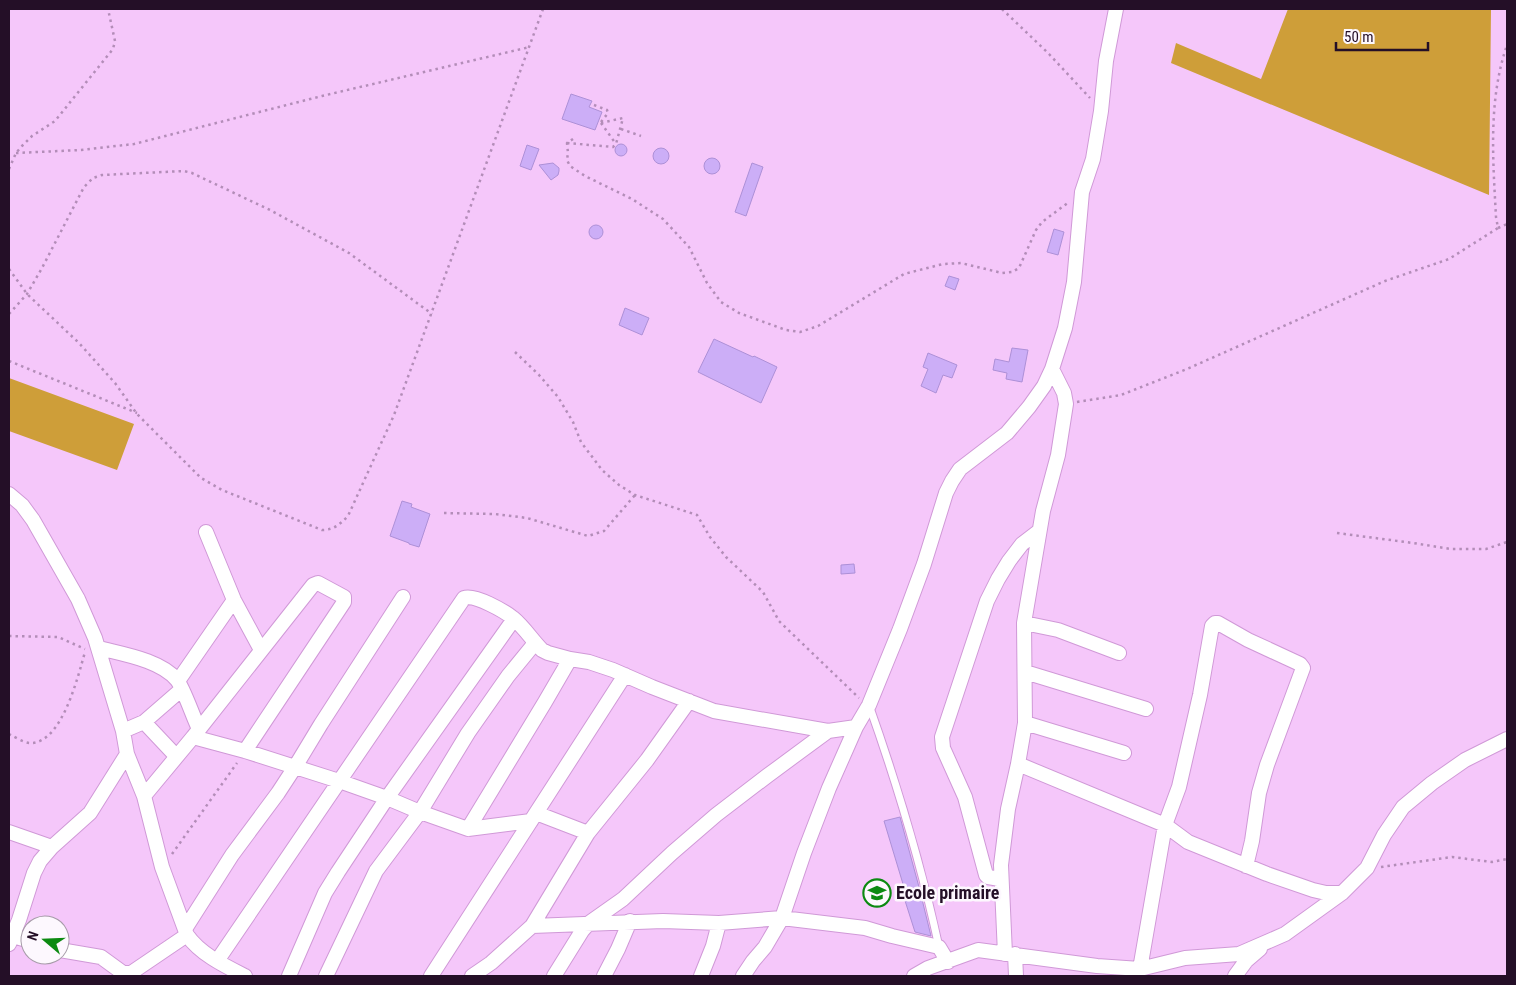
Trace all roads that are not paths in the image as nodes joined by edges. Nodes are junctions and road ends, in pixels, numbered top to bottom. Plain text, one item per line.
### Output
1 (1116, 9) edge
2 (1052, 369) junction
3 (9, 494) edge
4 (1040, 531) junction
5 (206, 532) dead end
6 (403, 597) dead end
7 (234, 600) junction
8 (514, 619) junction
9 (1024, 623) junction
10 (535, 643) junction
11 (93, 645) junction
12 (261, 650) junction
13 (1119, 653) dead end
14 (570, 659) junction
15 (1025, 672) junction
16 (625, 675) junction
17 (180, 685) junction
18 (689, 701) junction
19 (869, 705) junction
20 (1146, 709) dead end
21 (144, 722) junction
22 (1025, 723) junction
23 (856, 727) junction
24 (123, 731) junction
25 (828, 731) junction
26 (196, 733) junction
27 (1507, 739) edge
28 (245, 751) junction
29 (1124, 753) dead end
30 (127, 754) junction
31 (176, 756) junction
32 (1018, 764) junction
33 (295, 767) junction
34 (339, 781) junction
35 (144, 796) junction
36 (387, 798) junction
37 (420, 812) junction
38 (534, 817) junction
39 (1165, 825) junction
40 (468, 829) junction
41 (9, 832) edge
42 (588, 833) junction
43 (52, 847) junction
44 (1246, 866) junction
45 (1000, 879) junction
46 (1342, 893) junction
47 (782, 918) junction
48 (630, 921) junction
49 (589, 923) junction
50 (719, 923) junction
51 (532, 926) junction
52 (186, 932) junction
53 (11, 940) edge
54 (1270, 940) junction
55 (939, 947) junction
56 (70, 952) edge
57 (1010, 954) junction
58 (948, 962) junction
59 (223, 968) edge
60 (1140, 973) edge
61 (245, 976) edge
62 (290, 976) edge
63 (326, 976) edge
64 (432, 976) edge
65 (472, 976) edge
66 (554, 976) edge
67 (604, 976) edge
68 (700, 976) edge
69 (743, 976) edge
70 (914, 976) edge
71 (1016, 976) edge
72 (1235, 976) edge

1 - 2 street
2 - 4 street
2 - 19 street
3 - 11 street
4 - 9 street
4 - 45 street
5 - 7 street
6 - 33 street
7 - 12 street
7 - 17 street
8 - 10 street
8 - 34 street
8 - 36 street
9 - 13 street
9 - 15 street
10 - 14 street
10 - 37 street
11 - 17 street
11 - 24 street
12 - 26 street
12 - 28 street
14 - 16 street
14 - 40 street
15 - 20 street
15 - 22 street
16 - 18 street
16 - 38 street
17 - 21 street
17 - 26 street
18 - 25 street
18 - 42 street
19 - 23 street
19 - 55 lane
21 - 24 street
21 - 31 street
22 - 29 street
22 - 32 street
23 - 25 street
23 - 47 street
24 - 30 street
25 - 49 street
26 - 28 street
26 - 31 street
27 - 46 street
28 - 33 street
30 - 35 street
30 - 43 street
31 - 35 street
32 - 39 street
32 - 45 street
33 - 34 street
33 - 52 street
34 - 36 street
34 - 59 street
35 - 52 street
36 - 37 street
36 - 62 street
37 - 40 street
37 - 63 street
38 - 40 street
38 - 42 street
38 - 64 street
39 - 44 street
39 - 44 street
39 - 60 street
41 - 43 street
42 - 51 street
43 - 53 street
44 - 46 street
45 - 57 street
46 - 54 street
47 - 50 street
47 - 55 street
47 - 69 street
48 - 49 street
48 - 50 street
48 - 67 street
49 - 51 street
49 - 66 street
50 - 68 street
51 - 65 street
52 - 56 street
52 - 59 street
54 - 60 street
54 - 72 street
55 - 58 street
57 - 58 street
57 - 60 street
57 - 71 street
58 - 70 street
59 - 61 street

